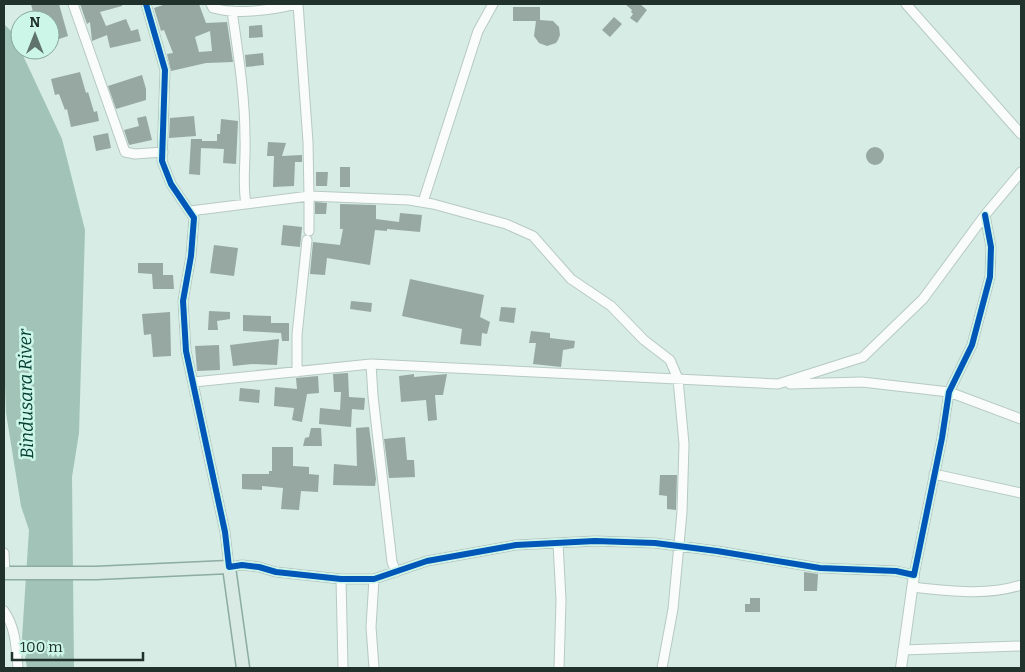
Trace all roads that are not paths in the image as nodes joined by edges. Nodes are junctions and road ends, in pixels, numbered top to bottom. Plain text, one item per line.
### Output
1 (73, 4) edge
2 (146, 4) edge
3 (211, 4) edge
4 (298, 4) edge
5 (493, 4) edge
6 (906, 4) edge
7 (232, 11) junction
8 (1021, 134) edge
9 (163, 152) junction
10 (1021, 172) edge
11 (309, 196) junction
12 (423, 202) junction
13 (246, 204) junction
14 (190, 211) junction
15 (985, 215) junction
16 (372, 364) junction
17 (297, 372) junction
18 (678, 380) junction
19 (194, 382) junction
20 (778, 384) junction
21 (949, 392) junction
22 (1021, 419) edge
23 (934, 474) junction
24 (1021, 493) edge
25 (558, 543) junction
26 (678, 546) junction
27 (4, 553) edge
28 (229, 567) junction
29 (396, 572) junction
30 (5, 573) edge
31 (914, 575) junction
32 (341, 579) junction
33 (374, 579) junction
34 (1021, 585) edge
35 (912, 587) junction
36 (4, 612) edge
37 (1021, 646) edge
38 (903, 650) junction
39 (18, 668) edge
40 (243, 668) edge
41 (343, 668) edge
42 (374, 668) edge
43 (560, 668) edge
44 (662, 668) edge
45 (901, 668) edge

1 - 9 street
2 - 9 street
3 - 7 street
4 - 7 street
4 - 11 street
5 - 12 street
6 - 8 street
7 - 13 street
9 - 14 street
10 - 15 street
11 - 12 street
11 - 13 street
11 - 17 street
12 - 18 street
13 - 14 street
14 - 19 street
15 - 20 street
15 - 21 street
16 - 17 street
16 - 18 street
16 - 29 street
17 - 19 street
18 - 20 street
18 - 26 street
19 - 28 street
20 - 21 street
21 - 22 street
21 - 23 street
23 - 24 street
23 - 31 street
25 - 26 street
25 - 29 street
25 - 43 street
26 - 31 street
26 - 44 street
27 - 30 street
28 - 30 main road
28 - 32 street
28 - 40 main road
29 - 33 street
31 - 35 street
32 - 33 street
32 - 41 street
33 - 42 street
34 - 35 street
35 - 38 street
36 - 39 street
37 - 38 street
38 - 45 street

